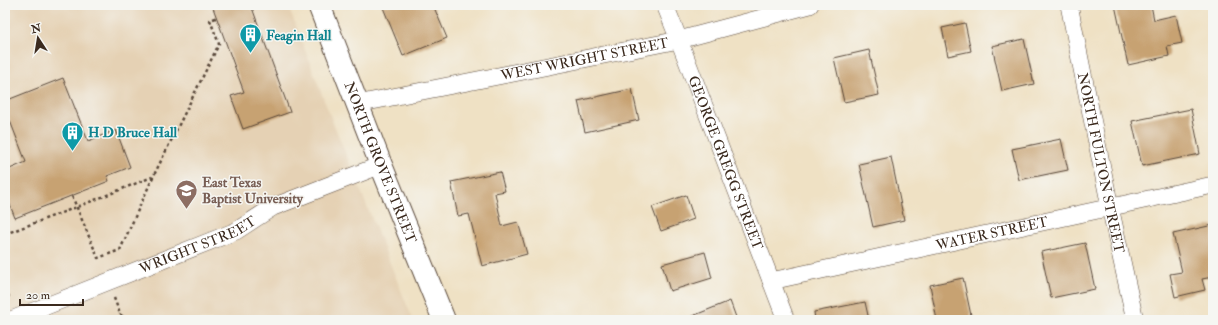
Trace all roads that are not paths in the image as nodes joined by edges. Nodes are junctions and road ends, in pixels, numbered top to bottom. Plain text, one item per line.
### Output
1 (319, 5) edge
2 (665, 5) edge
3 (810, 5) edge
4 (1069, 5) edge
5 (679, 40) junction
6 (357, 104) junction
7 (381, 165) junction
8 (1213, 184) edge
9 (1110, 207) junction
10 (771, 281) junction
11 (11, 320) edge
12 (444, 320) edge
13 (786, 320) edge
14 (1135, 320) edge

1 - 6 main road, NORTH GROVE STREET
2 - 5 street, GEORGE GREGG STREET
3 - 5 street, WEST WRIGHT STREET
4 - 9 street, NORTH FULTON STREET
5 - 6 street, WEST WRIGHT STREET
5 - 10 street, GEORGE GREGG STREET
6 - 7 main road, NORTH GROVE STREET
7 - 11 street, WRIGHT STREET
7 - 12 main road, NORTH GROVE STREET
8 - 9 street, WATER STREET
9 - 10 street, WATER STREET
9 - 14 street, NORTH FULTON STREET
10 - 13 street, GEORGE GREGG STREET

